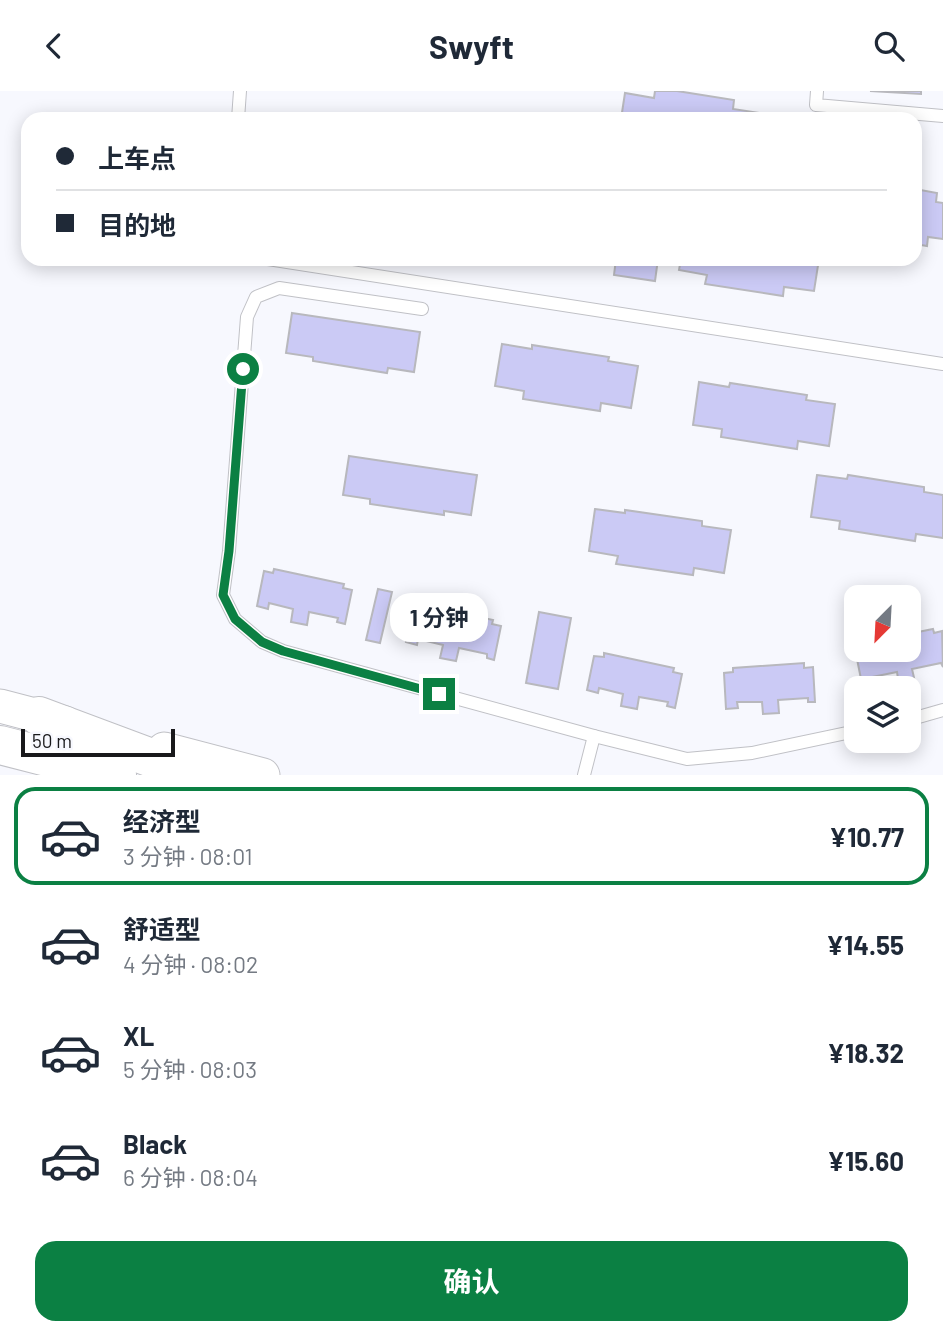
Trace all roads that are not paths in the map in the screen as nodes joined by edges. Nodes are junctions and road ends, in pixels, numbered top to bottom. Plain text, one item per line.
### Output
1 (240, 91) edge
2 (817, 91) edge
3 (238, 112) edge
4 (897, 112) edge
5 (922, 114) edge
6 (943, 116) edge
7 (313, 266) edge
8 (422, 309) dead end
9 (943, 364) edge
10 (0, 706) edge
11 (943, 710) edge
12 (39, 716) junction
13 (921, 716) edge
14 (844, 734) edge
15 (594, 736) junction
16 (0, 745) edge
17 (117, 775) edge
18 (197, 775) edge
19 (264, 775) edge
20 (584, 775) edge

1 - 3 lane
2 - 4 lane
5 - 6 lane
7 - 9 lane
8 - 15 lane
10 - 12 main road
11 - 13 lane
12 - 18 highway
12 - 19 main road
14 - 15 lane
15 - 20 lane
16 - 17 highway

